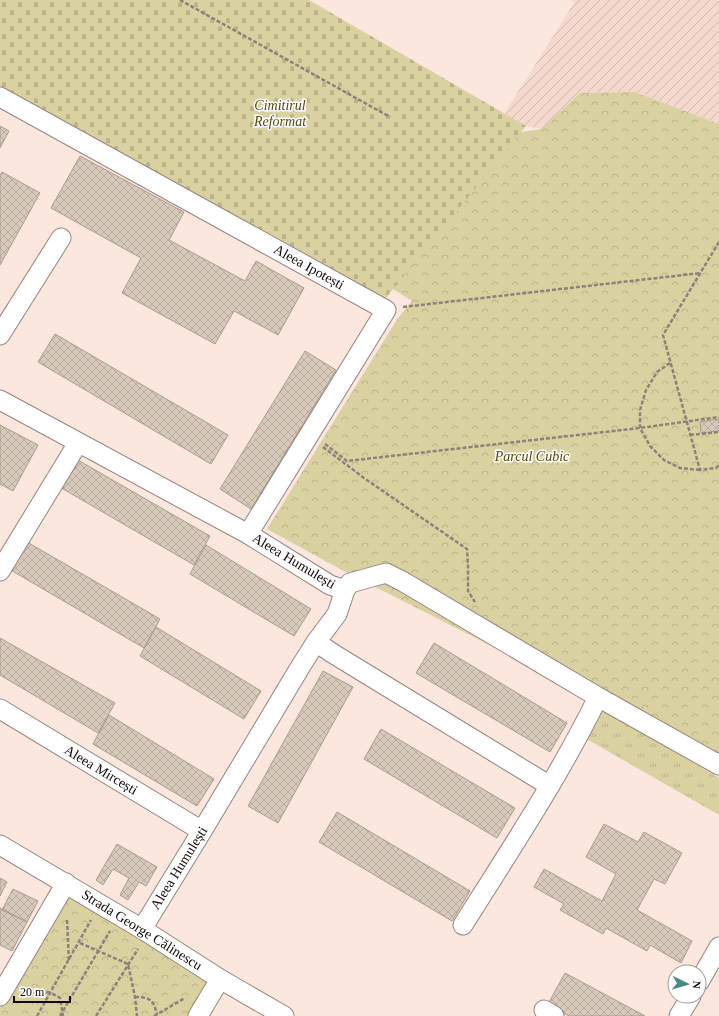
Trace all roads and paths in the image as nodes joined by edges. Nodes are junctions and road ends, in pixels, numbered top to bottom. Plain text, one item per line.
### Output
1 (180, 0) edge
2 (0, 97) edge
3 (390, 118) dead end
4 (61, 238) dead end
5 (719, 242) edge
6 (701, 273) junction
7 (386, 310) junction
8 (0, 335) edge
9 (670, 363) junction
10 (0, 400) edge
11 (719, 417) edge
12 (686, 421) junction
13 (640, 428) junction
14 (719, 432) edge
15 (309, 435) junction
16 (690, 436) junction
17 (78, 443) junction
18 (719, 465) edge
19 (700, 470) junction
20 (248, 534) junction
21 (0, 571) edge
22 (345, 590) junction
23 (482, 606) dead end
24 (316, 642) junction
25 (598, 697) junction
26 (0, 709) edge
27 (719, 765) edge
28 (550, 786) junction
29 (202, 831) junction
30 (0, 845) edge
31 (66, 883) junction
32 (100, 904) junction
33 (67, 914) dead end
34 (463, 925) dead end
35 (112, 928) dead end
36 (141, 937) junction
37 (80, 943) junction
38 (719, 947) edge
39 (98, 951) junction
40 (69, 961) junction
41 (128, 964) junction
42 (707, 968) edge
43 (220, 978) junction
44 (51, 992) junction
45 (22, 995) dead end
46 (0, 996) edge
47 (135, 997) junction
48 (687, 1004) edge
49 (62, 1015) edge
50 (157, 1015) dead end
51 (38, 1016) edge
52 (96, 1016) edge
53 (137, 1016) edge
54 (198, 1016) edge
55 (284, 1016) edge
56 (680, 1016) edge

1 - 3 path
2 - 7 street, Aleea Ipotești
4 - 8 street
5 - 6 path
6 - 7 path
6 - 9 path
7 - 15 street
9 - 12 path
9 - 13 path
10 - 17 street, Aleea Humulești
11 - 12 path
12 - 13 path
12 - 16 path
13 - 15 path
13 - 19 path
14 - 16 path
15 - 20 street
15 - 23 path
16 - 19 path
17 - 20 street, Aleea Humulești
17 - 21 street
18 - 19 path
20 - 22 street, Aleea Humulești
22 - 24 street, Aleea Humulești
22 - 25 street
24 - 28 street
24 - 29 street, Aleea Humulești
25 - 27 street
25 - 28 street
26 - 29 street, Aleea Mircești
28 - 34 street
29 - 36 street, Aleea Humulești
30 - 31 street, Strada George Călinescu
31 - 32 street, Strada George Călinescu
31 - 46 street
32 - 36 street, Strada George Călinescu
32 - 37 path
33 - 40 path
35 - 39 path
36 - 41 path
36 - 43 street, Strada George Călinescu
37 - 39 path
37 - 40 path
38 - 42 street
39 - 41 path
39 - 49 path
40 - 44 path
41 - 47 path
41 - 52 path
43 - 54 street
43 - 55 street, Strada George Călinescu
44 - 45 path
44 - 49 path
44 - 51 path
47 - 50 path
47 - 53 path
48 - 56 street

